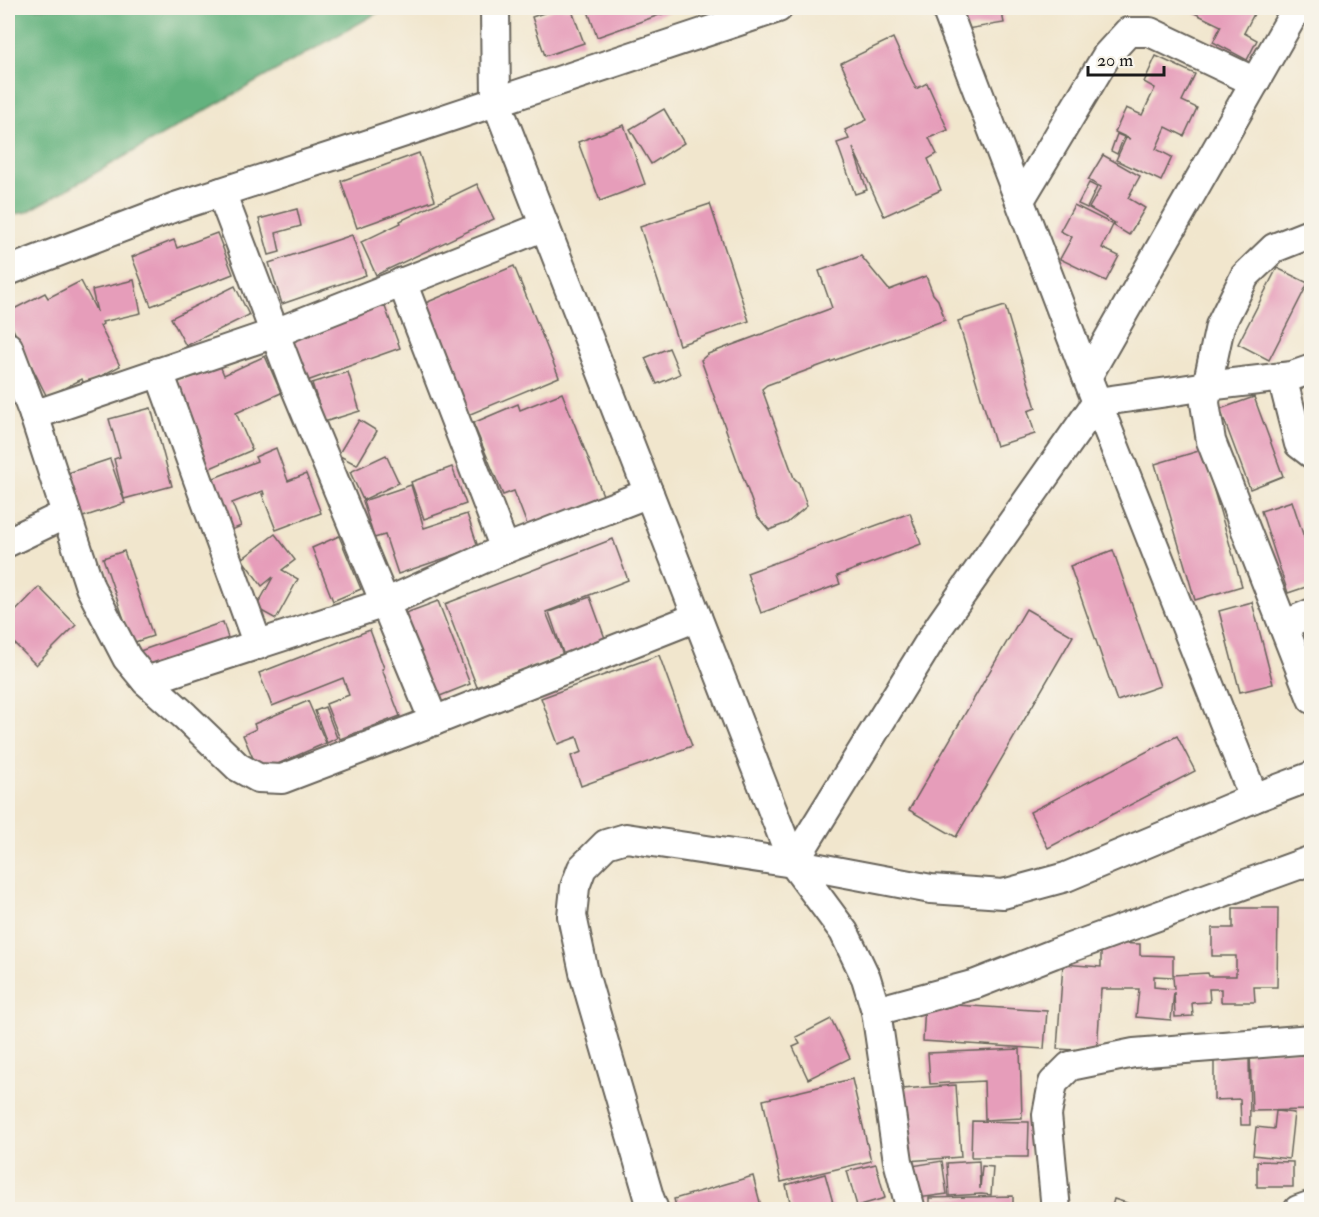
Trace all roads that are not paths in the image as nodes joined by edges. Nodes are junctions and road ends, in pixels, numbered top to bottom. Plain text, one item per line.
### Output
1 (495, 8) edge
2 (778, 8) edge
3 (946, 8) edge
4 (1297, 8) edge
5 (1255, 82) junction
6 (496, 101) junction
7 (221, 192) junction
8 (1020, 200) junction
9 (545, 226) junction
10 (1311, 233) edge
11 (8, 271) edge
12 (402, 282) junction
13 (275, 333) junction
14 (8, 347) edge
15 (1311, 369) edge
16 (159, 372) junction
17 (1282, 377) junction
18 (1207, 386) junction
19 (1092, 390) junction
20 (34, 415) junction
21 (1311, 454) edge
22 (649, 493) junction
23 (66, 514) junction
24 (8, 542) edge
25 (506, 549) junction
26 (385, 603) junction
27 (1311, 614) edge
28 (697, 617) junction
29 (1283, 625) junction
30 (258, 645) junction
31 (147, 681) junction
32 (1311, 699) edge
33 (434, 721) junction
34 (1311, 776) edge
35 (1254, 798) junction
36 (1311, 860) edge
37 (793, 862) junction
38 (876, 1011) junction
39 (1311, 1039) edge
40 (1311, 1205) edge
41 (654, 1209) edge
42 (911, 1209) edge
43 (1056, 1209) edge
44 (1298, 1209) edge

1 - 6 street
2 - 6 street
3 - 8 street
4 - 5 street
5 - 8 street
5 - 19 street
6 - 7 street
6 - 9 street
7 - 11 street
7 - 13 street
8 - 19 street
9 - 12 street
9 - 22 street
10 - 18 street
12 - 13 street
12 - 25 street
13 - 16 street
13 - 26 street
14 - 20 street
15 - 17 street
16 - 20 street
16 - 30 street
17 - 18 street
17 - 21 street
18 - 19 street
18 - 29 street
19 - 35 street
19 - 37 street
20 - 23 street
22 - 25 street
22 - 28 street
23 - 24 street
23 - 31 street
25 - 26 street
26 - 30 street
26 - 33 street
27 - 29 street
28 - 33 street
28 - 37 street
29 - 32 street
30 - 31 street
31 - 33 street
34 - 35 street
35 - 37 street
36 - 38 street
37 - 38 street
37 - 41 street
38 - 42 street
39 - 43 street
40 - 44 street

